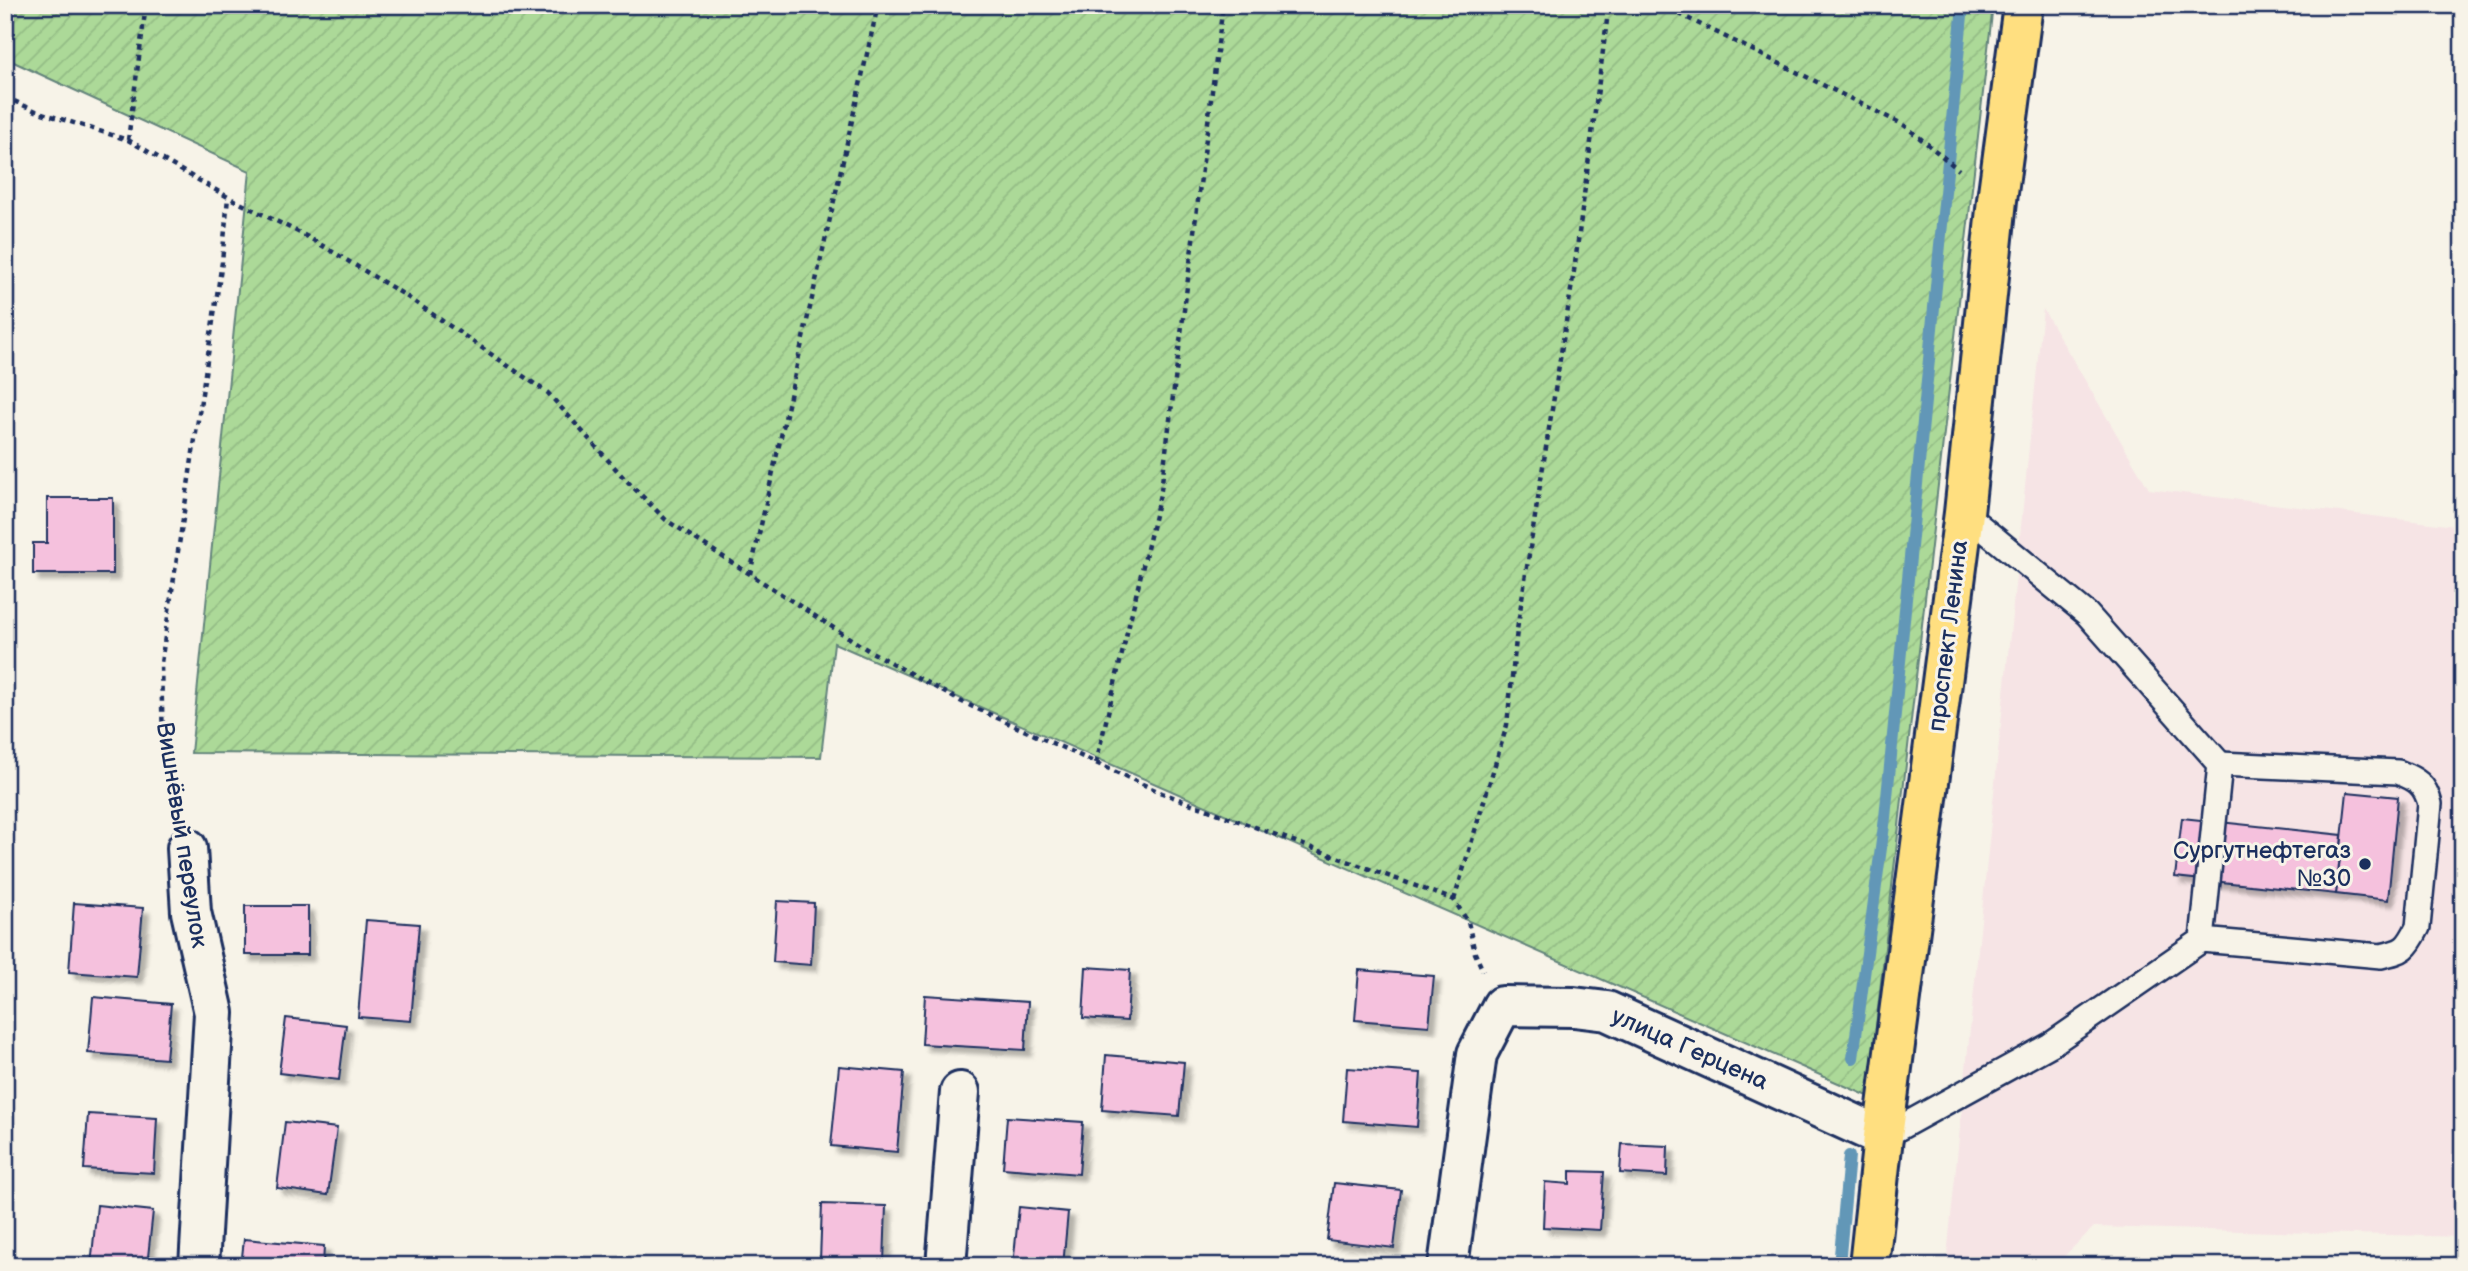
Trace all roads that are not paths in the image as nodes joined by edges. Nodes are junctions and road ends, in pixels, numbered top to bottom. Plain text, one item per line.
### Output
1 (2023, 5) edge
2 (1964, 513) junction
3 (2220, 764) junction
4 (187, 848) road end
5 (2202, 940) junction
6 (960, 1092) dead end
7 (1883, 1137) junction
8 (199, 1266) edge
9 (946, 1266) edge
10 (1448, 1266) edge
11 (1869, 1266) edge

1 - 2 main road, проспект Ленина
2 - 3 lane
2 - 7 main road, проспект Ленина
3 - 5 lane
3 - 5 lane
4 - 8 street, Вишнёвый переулок
5 - 7 lane
6 - 9 street
7 - 10 street, улица Герцена
7 - 11 main road, проспект Ленина

